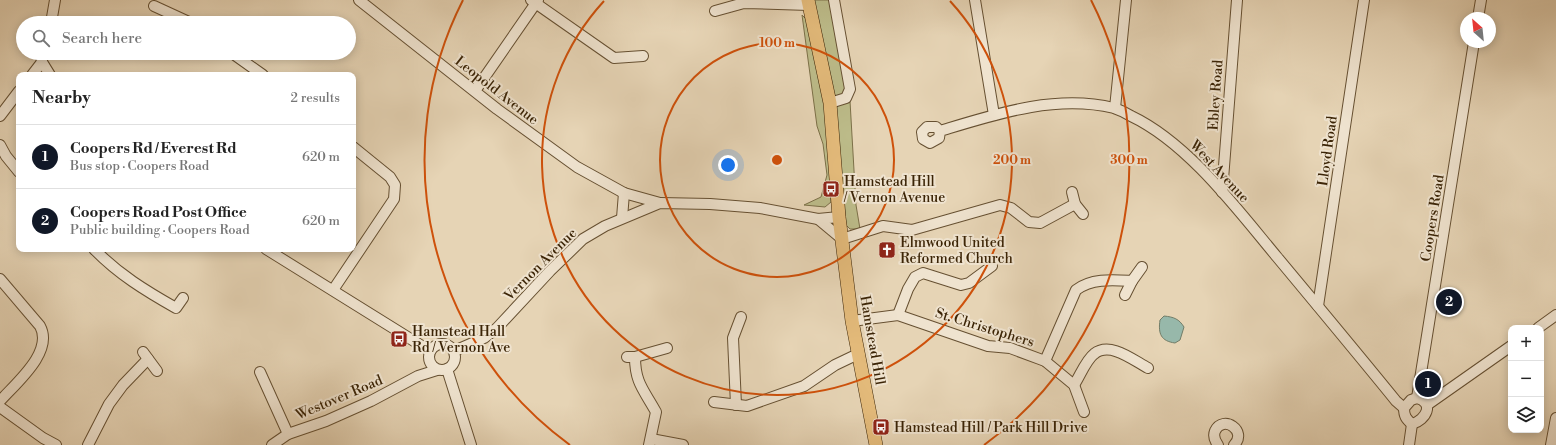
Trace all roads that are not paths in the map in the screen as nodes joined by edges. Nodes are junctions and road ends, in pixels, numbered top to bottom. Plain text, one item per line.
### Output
1 (55, 0) edge
2 (359, 0) edge
3 (834, 0) edge
4 (974, 0) edge
5 (1126, 0) edge
6 (1237, 0) edge
7 (1364, 0) edge
8 (1481, 0) edge
9 (535, 1) edge
10 (809, 2) edge
11 (154, 6) dead end
12 (715, 11) dead end
13 (1479, 12) edge
14 (52, 16) edge
15 (176, 16) edge
16 (1473, 48) edge
17 (643, 56) dead end
18 (40, 60) edge
19 (42, 60) edge
20 (242, 60) edge
21 (34, 72) edge
22 (48, 72) edge
23 (259, 72) edge
24 (475, 91) junction
25 (16, 95) edge
26 (830, 103) junction
27 (1115, 108) junction
28 (994, 115) junction
29 (0, 116) edge
30 (940, 131) dead end
31 (0, 145) edge
32 (356, 149) edge
33 (16, 168) edge
34 (1072, 192) dead end
35 (1222, 192) junction
36 (624, 193) junction
37 (660, 203) junction
38 (1076, 204) junction
39 (1083, 214) dead end
40 (839, 217) junction
41 (622, 218) junction
42 (818, 218) junction
43 (842, 239) junction
44 (97, 252) edge
45 (271, 252) edge
46 (988, 261) dead end
47 (1142, 267) dead end
48 (0, 279) edge
49 (1132, 281) junction
50 (333, 290) junction
51 (1126, 295) dead end
52 (183, 298) dead end
53 (1318, 306) junction
54 (898, 315) junction
55 (1556, 315) edge
56 (741, 317) dead end
57 (852, 321) junction
58 (1542, 325) edge
59 (666, 348) dead end
60 (1508, 348) edge
61 (432, 351) junction
62 (454, 351) junction
63 (858, 354) junction
64 (1045, 360) junction
65 (1148, 368) dead end
66 (442, 370) junction
67 (157, 371) dead end
68 (260, 372) dead end
69 (418, 376) junction
70 (1074, 385) junction
71 (1417, 398) junction
72 (0, 401) edge
73 (714, 402) dead end
74 (736, 405) junction
75 (1427, 405) junction
76 (0, 407) edge
77 (1404, 408) junction
78 (1084, 412) dead end
79 (1556, 418) edge
80 (1412, 424) junction
81 (288, 434) junction
82 (650, 442) edge
83 (56, 445) edge
84 (88, 445) edge
85 (272, 445) edge
86 (471, 445) edge
87 (683, 445) edge
88 (876, 445) edge
89 (1218, 445) edge
90 (1234, 445) edge
91 (1409, 445) edge
92 (1551, 445) edge

1 - 14 street
2 - 24 street, Leopold Avenue
3 - 26 street
4 - 28 street
5 - 27 street
6 - 35 street, Ebley Road
7 - 53 street, Lloyd Road
8 - 13 street
9 - 17 street
9 - 24 street
10 - 12 street
10 - 26 main road, Hamstead Hill
11 - 15 street
16 - 71 street, Coopers Road
18 - 21 street
19 - 22 street
20 - 23 street
24 - 36 street, Leopold Avenue
25 - 29 street
26 - 40 main road, Hamstead Hill
27 - 28 street, West Avenue
27 - 35 street, West Avenue
28 - 30 street, West Avenue
31 - 33 street
32 - 50 street
34 - 38 street
35 - 53 street, West Avenue
36 - 37 street, Leopold Avenue
36 - 41 street
37 - 41 street, Vernon Avenue
37 - 42 street, Vernon Avenue
38 - 39 street
38 - 43 street
40 - 42 street, Vernon Avenue
40 - 43 main road, Hamstead Hill
41 - 62 street, Vernon Avenue
42 - 43 street
43 - 57 main road, Hamstead Hill
44 - 52 street
45 - 50 street
46 - 54 street
47 - 49 street
48 - 72 street
49 - 51 street
49 - 64 street
50 - 61 street
53 - 77 street, West Avenue
54 - 57 street, St. Christophers
54 - 64 street, St. Christophers
55 - 58 street
56 - 74 street
57 - 63 main road, Hamstead Hill
59 - 82 street
60 - 75 street
61 - 62 street
61 - 66 street
61 - 69 street
62 - 66 street
63 - 74 street
63 - 88 main road, Hamstead Hill
64 - 70 street, St. Christophers
65 - 70 street
66 - 69 street, Westover Road
66 - 86 street
67 - 84 street
68 - 81 street
69 - 81 street, Westover Road
70 - 78 street, St. Christophers
71 - 75 street
71 - 77 street
73 - 74 street
75 - 80 street
76 - 83 street
77 - 80 street
79 - 92 street
80 - 91 street
81 - 85 street, Westover Road
82 - 87 street
89 - 90 street

